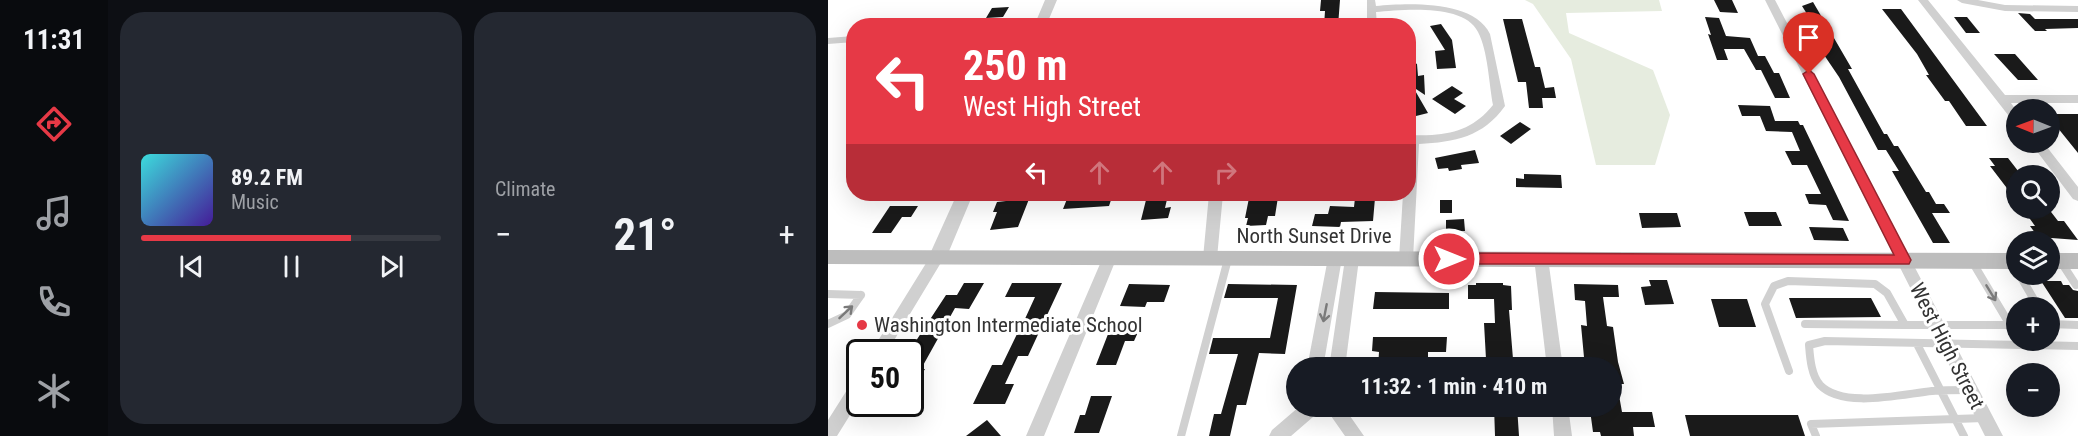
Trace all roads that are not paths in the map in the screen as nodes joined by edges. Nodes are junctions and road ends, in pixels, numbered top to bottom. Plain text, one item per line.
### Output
1 (1051, 0) edge
2 (1770, 0) edge
3 (1923, 0) edge
4 (1962, 0) edge
5 (2069, 0) edge
6 (1371, 4) edge
7 (2078, 9) edge
8 (1043, 18) edge
9 (846, 40) edge
10 (828, 41) edge
11 (2002, 99) junction
12 (2078, 99) edge
13 (2006, 104) edge
14 (1416, 139) edge
15 (2045, 153) edge
16 (2078, 196) edge
17 (962, 201) edge
18 (1216, 201) edge
19 (1408, 201) edge
20 (938, 256) junction
21 (828, 257) edge
22 (1110, 257) junction
23 (1219, 258) junction
24 (1541, 258) junction
25 (1344, 259) junction
26 (1406, 259) junction
27 (1904, 260) junction
28 (1971, 260) junction
29 (2062, 261) edge
30 (2006, 265) edge
31 (2076, 285) dead end
32 (828, 294) edge
33 (2006, 314) edge
34 (1935, 323) junction
35 (828, 324) edge
36 (1805, 324) dead end
37 (2060, 324) edge
38 (1905, 325) junction
39 (2006, 325) edge
40 (2078, 325) edge
41 (887, 339) edge
42 (1917, 344) junction
43 (1946, 344) junction
44 (2078, 346) edge
45 (1318, 357) edge
46 (1338, 357) edge
47 (1554, 357) edge
48 (1789, 371) dead end
49 (1941, 390) junction
50 (1969, 390) junction
51 (846, 406) edge
52 (1300, 417) edge
53 (1340, 417) edge
54 (1561, 417) edge
55 (1984, 418) junction
56 (1955, 419) junction
57 (828, 435) edge
58 (1035, 436) edge
59 (1181, 436) edge
60 (1278, 436) edge
61 (1355, 436) edge
62 (1563, 436) edge
63 (1816, 436) edge
64 (1964, 436) edge
65 (1994, 436) edge

1 - 8 street
2 - 27 street, West High Street
3 - 11 street
4 - 7 street
5 - 7 street
6 - 14 street
9 - 10 street
11 - 12 street
11 - 13 street
15 - 16 street
17 - 20 street
18 - 23 street
19 - 26 street
20 - 21 main road, North Sunset Drive
20 - 22 main road, North Sunset Drive
20 - 41 street
22 - 23 main road, North Sunset Drive
22 - 58 street
23 - 25 main road, North Sunset Drive
23 - 59 lane
24 - 26 main road, North Sunset Drive
24 - 27 main road, North Sunset Drive
24 - 47 street
25 - 26 main road, North Sunset Drive
25 -> 45 street
25 - 46 street
27 - 28 main road, North Sunset Drive
27 - 34 street, West High Street
28 - 30 main road, North Sunset Drive
28 -> 33 lane
29 - 31 lane
35 -> 32 lane
34 - 38 lane
34 - 39 lane
34 - 43 street, West High Street
36 - 38 lane
37 - 40 lane
38 - 48 lane
42 - 43 lane
42 - 49 lane
42 - 49 lane
43 - 44 lane
43 - 50 street, West High Street
49 - 50 lane
49 - 56 lane
50 - 55 street, West High Street
51 - 57 street
52 - 60 street
53 - 61 street
54 - 62 street
55 - 56 lane
55 - 65 street, West High Street
56 - 63 lane
56 - 64 lane

